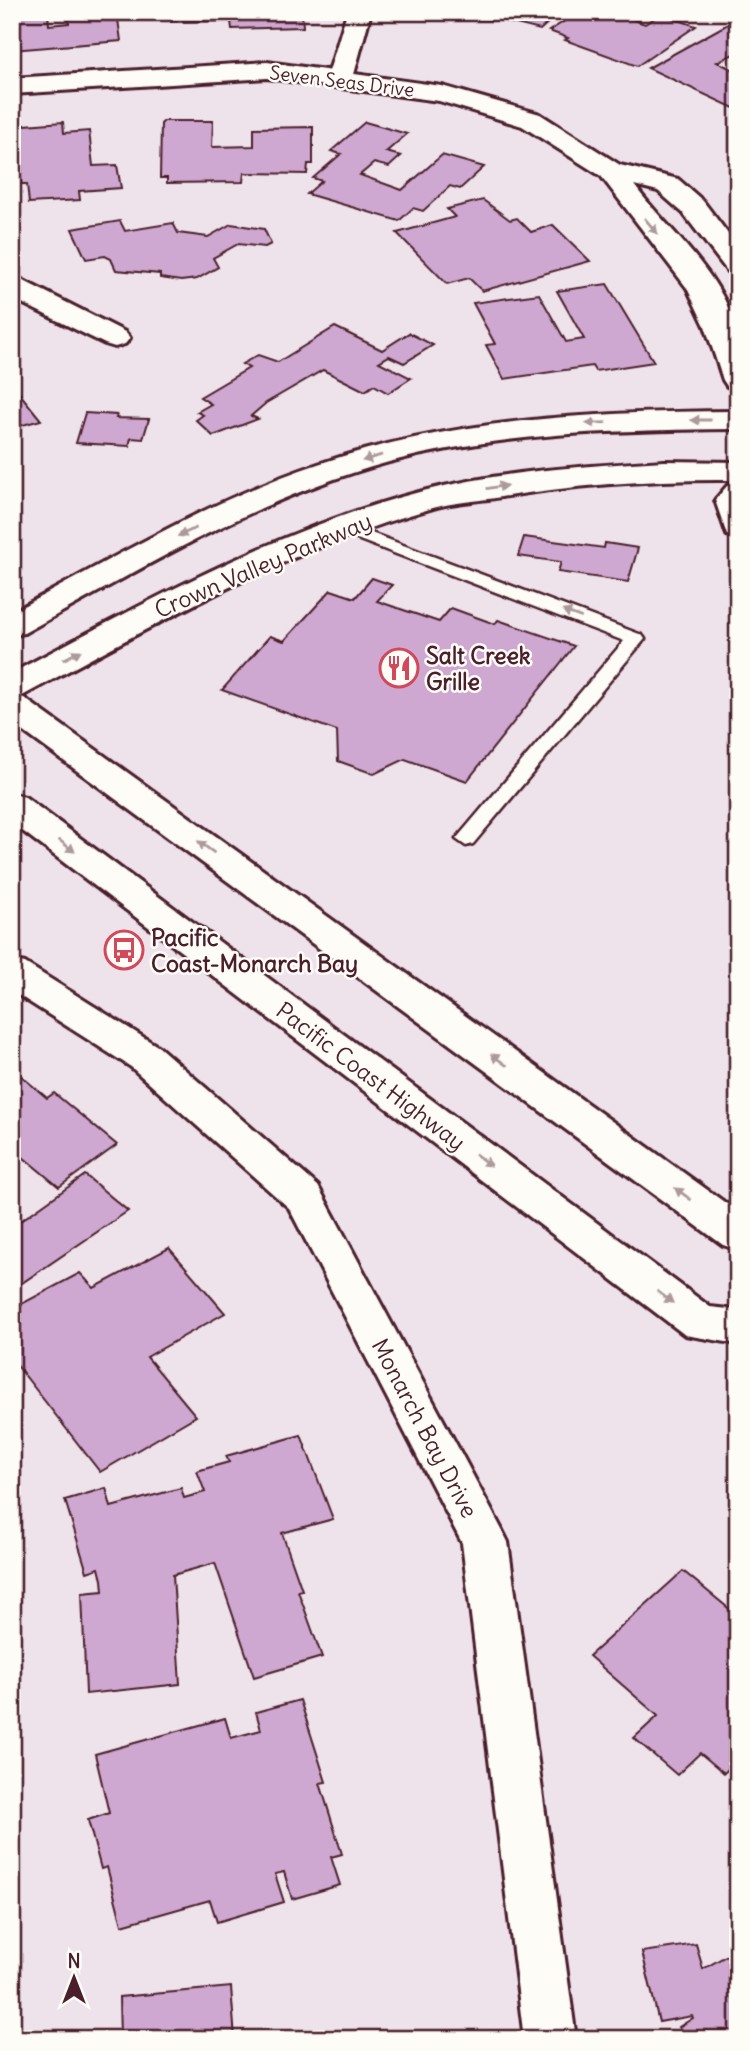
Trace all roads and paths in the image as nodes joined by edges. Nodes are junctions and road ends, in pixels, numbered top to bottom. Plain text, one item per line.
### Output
1 (359, 12) edge
2 (340, 78) junction
3 (12, 86) edge
4 (611, 171) junction
5 (738, 266) edge
6 (12, 283) edge
7 (115, 338) dead end
8 (738, 380) edge
9 (738, 420) edge
10 (738, 471) edge
11 (738, 493) edge
12 (342, 527) junction
13 (738, 528) edge
14 (12, 626) edge
15 (12, 687) edge
16 (12, 706) edge
17 (12, 805) edge
18 (466, 839) dead end
19 (12, 973) edge
20 (738, 1234) edge
21 (738, 1327) edge
22 (550, 2039) edge

1 - 2 main road
2 - 3 main road, Seven Seas Drive
2 - 4 main road, Seven Seas Drive
4 - 5 main road, Seven Seas Drive
4 -> 8 main road, Seven Seas Drive
6 - 7 main road
9 -> 14 main road
12 -> 10 main road, Crown Valley Parkway
11 - 13 main road
15 -> 12 main road, Crown Valley Parkway
18 -> 12 lane
20 -> 16 main road
17 -> 21 main road, Pacific Coast Highway
19 - 22 main road, Monarch Bay Drive

